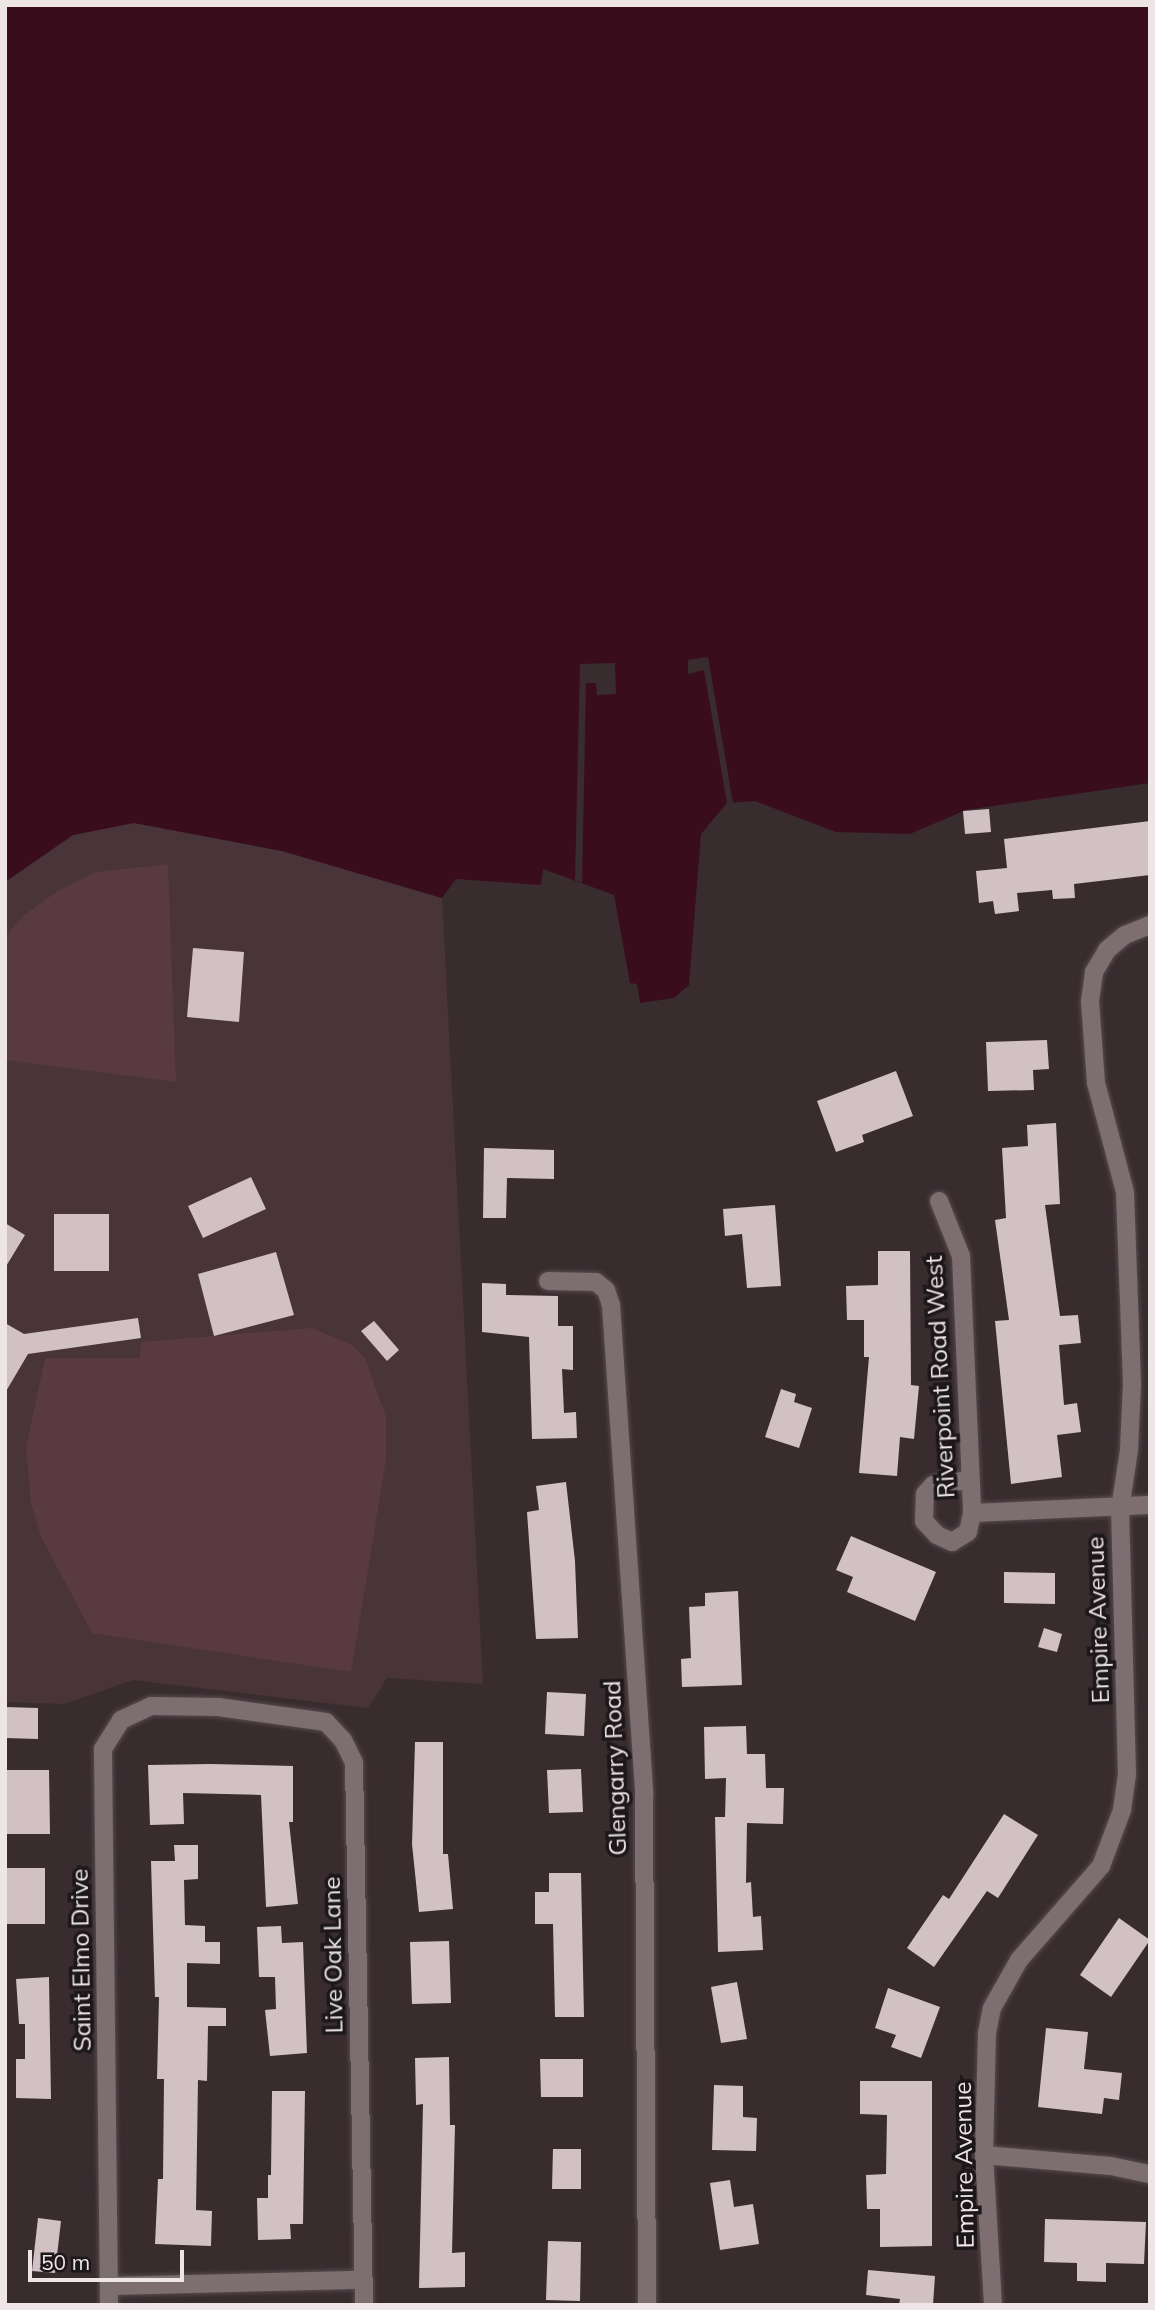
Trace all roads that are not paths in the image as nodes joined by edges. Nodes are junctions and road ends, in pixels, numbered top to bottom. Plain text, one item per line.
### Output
1 (1150, 925) edge
2 (939, 1201) dead end
3 (548, 1281) dead end
4 (970, 1480) junction
5 (1150, 1505) edge
6 (1120, 1509) junction
7 (972, 1513) junction
8 (218, 1707) joint
9 (984, 2155) junction
10 (1150, 2174) edge
11 (363, 2280) junction
12 (109, 2296) edge
13 (364, 2305) edge
14 (647, 2305) edge
15 (993, 2305) edge

1 - 6 street, Empire Avenue
2 - 4 street, Riverpoint Road West
3 - 14 street, Glengarry Road
4 - 7 street, Riverpoint Road West
4 - 7 street
5 - 6 street
6 - 7 street
6 - 9 street, Empire Avenue
8 - 11 street, Live Oak Lane
8 - 12 street, Saint Elmo Drive
9 - 10 street
9 - 15 street, Empire Avenue
11 - 12 street
11 - 13 street, Live Oak Lane

